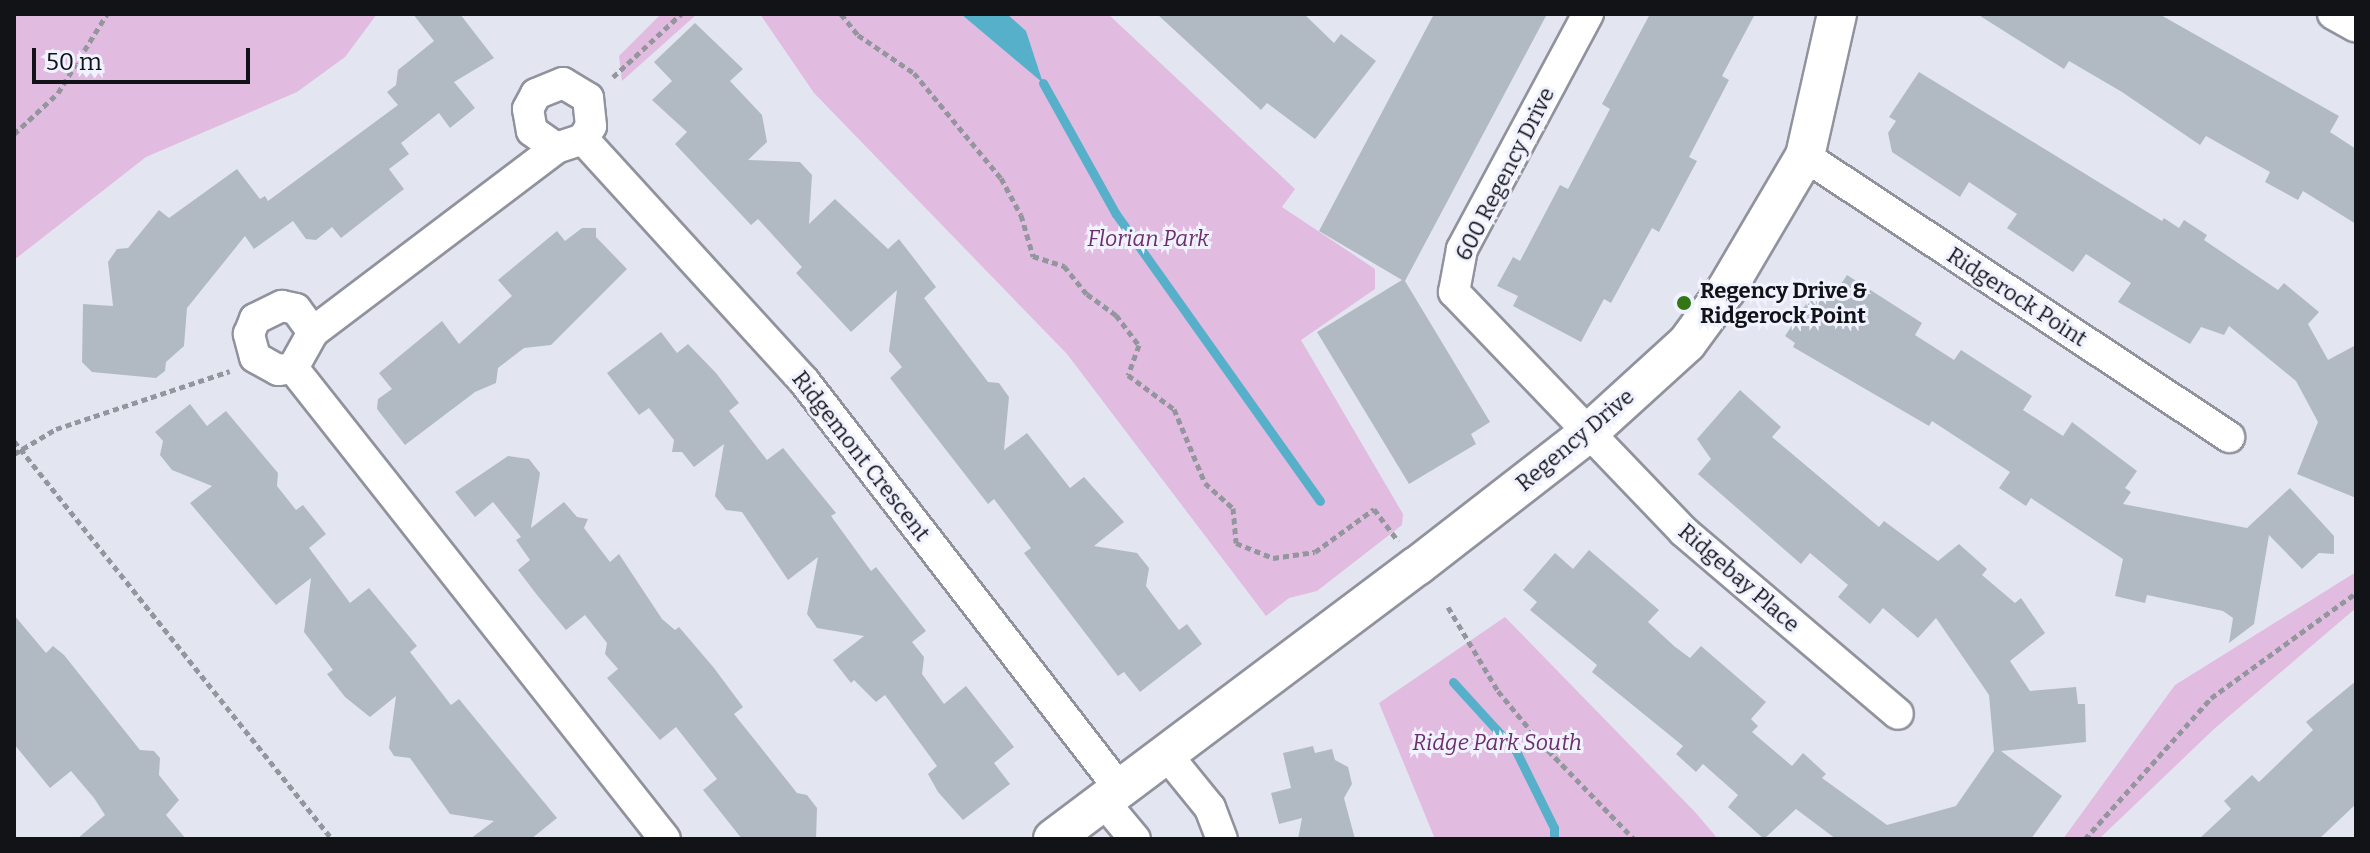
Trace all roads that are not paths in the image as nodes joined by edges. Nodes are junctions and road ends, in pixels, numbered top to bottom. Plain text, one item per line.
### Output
1 (1588, 14) edge
2 (1837, 14) edge
3 (2333, 14) edge
4 (2356, 27) edge
5 (1805, 156) junction
6 (313, 332) junction
7 (293, 368) junction
8 (1587, 434) junction
9 (2229, 437) dead end
10 (1898, 714) dead end
11 (1167, 755) junction
12 (1112, 795) junction
13 (665, 839) edge
14 (1053, 839) edge
15 (1135, 839) edge
16 (1222, 839) edge

1 - 8 street, 600 Regency Drive
2 - 5 street, Regency Drive
3 - 4 street
5 - 8 street, Regency Drive
5 - 9 street, Ridgerock Point
6 - 7 street, Ridgemont Crescent
6 - 7 street
6 - 12 street, Ridgemont Crescent
7 - 13 street
8 - 10 street, Ridgebay Place
8 - 11 street, Regency Drive
11 - 12 street, Regency Drive
11 - 16 street
12 - 14 street, Regency Drive
12 - 15 street

